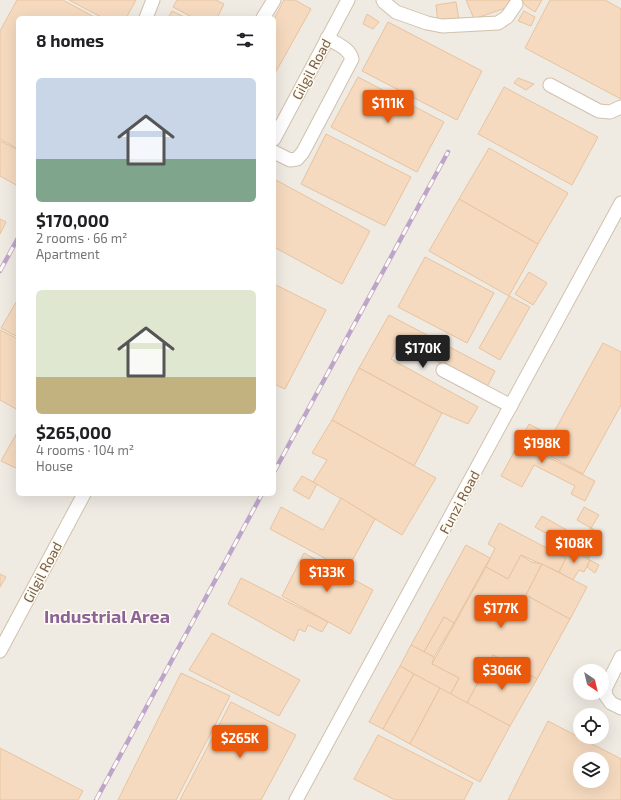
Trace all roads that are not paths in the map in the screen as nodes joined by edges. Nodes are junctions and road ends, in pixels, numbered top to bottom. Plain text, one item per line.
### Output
1 (153, 0) edge
2 (274, 0) edge
3 (348, 0) edge
4 (383, 0) edge
5 (516, 4) dead end
6 (147, 16) edge
7 (264, 16) edge
8 (327, 38) junction
9 (550, 85) dead end
10 (621, 107) edge
11 (276, 135) edge
12 (276, 153) edge
13 (621, 203) edge
14 (443, 370) dead end
15 (511, 406) junction
16 (83, 496) edge
17 (0, 651) edge
18 (621, 657) edge
19 (621, 708) edge
20 (296, 800) edge

1 - 6 lane
2 - 7 lane
3 - 8 lane, Gilgil Road
4 - 5 lane
8 - 11 lane, Gilgil Road
8 - 12 lane
9 - 10 lane
13 - 15 lane, Funzi Road
14 - 15 lane
15 - 20 lane, Funzi Road
16 - 17 lane, Gilgil Road
18 - 19 lane

